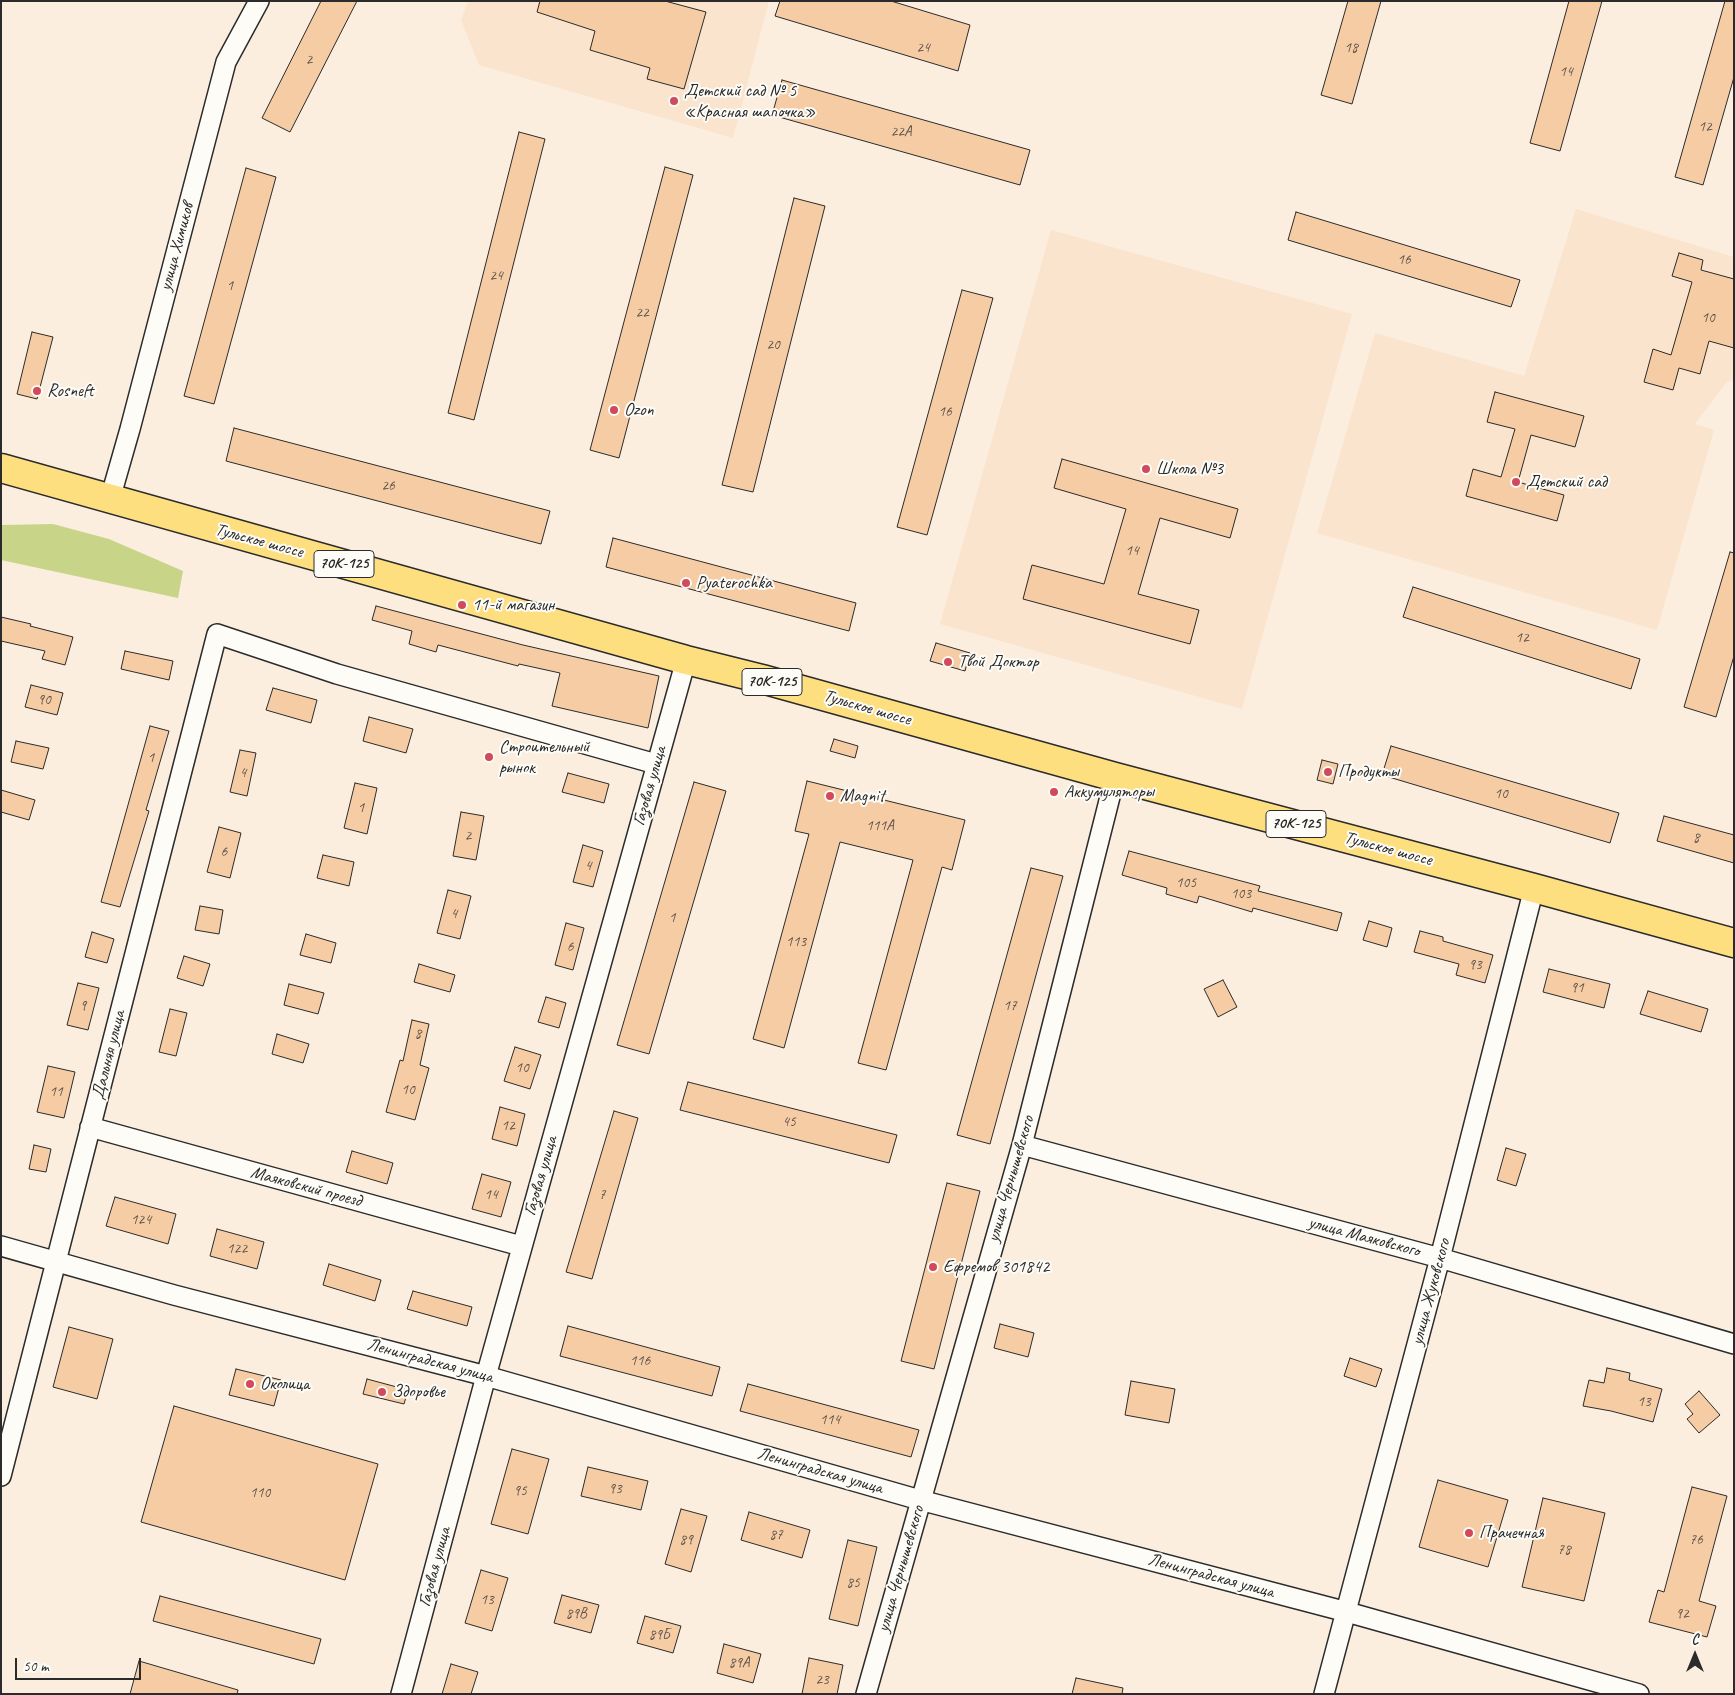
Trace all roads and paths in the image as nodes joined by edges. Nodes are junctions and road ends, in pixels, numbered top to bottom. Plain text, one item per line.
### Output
1 (259, 1) edge
2 (1, 468) edge
3 (110, 499) junction
4 (686, 660) junction
5 (656, 764) junction
6 (1115, 777) junction
7 (1534, 888) junction
8 (1734, 943) edge
9 (90, 1127) junction
10 (1022, 1145) junction
11 (1, 1246) edge
12 (522, 1246) junction
13 (1440, 1258) junction
14 (57, 1262) junction
15 (1734, 1344) edge
16 (486, 1376) junction
17 (1, 1476) edge
18 (920, 1500) junction
19 (1347, 1612) junction
20 (401, 1694) edge
21 (866, 1694) edge
22 (1324, 1694) edge
23 (1639, 1694) edge

1 - 3 street, улица Химиков
2 - 3 main road, Тульское шоссе / 70К-125
3 - 4 main road, Тульское шоссе / 70К-125
4 - 5 street, Газовая улица
4 - 6 main road, Тульское шоссе / 70К-125
5 - 9 street, Дальняя улица
5 - 12 street, Газовая улица
6 - 7 main road, Тульское шоссе / 70К-125
6 - 10 street, улица Чернышевского
7 - 8 main road, Тульское шоссе / 70К-125
7 - 13 street, улица Жуковского
9 - 12 street, Маяковский проезд
9 - 14 street, Дальняя улица
10 - 13 street, улица Маяковского
10 - 18 street, улица Чернышевского
11 - 14 street, Ленинградская улица
12 - 16 street, Газовая улица
13 - 15 street, улица Маяковского
13 - 19 street, улица Жуковского
14 - 16 street, Ленинградская улица
14 - 17 street, Дальняя улица
16 - 18 street, Ленинградская улица
16 - 20 street, Газовая улица
18 - 19 street, Ленинградская улица
18 - 21 street, улица Чернышевского
19 - 22 street, улица Жуковского
19 - 23 street, Ленинградская улица

